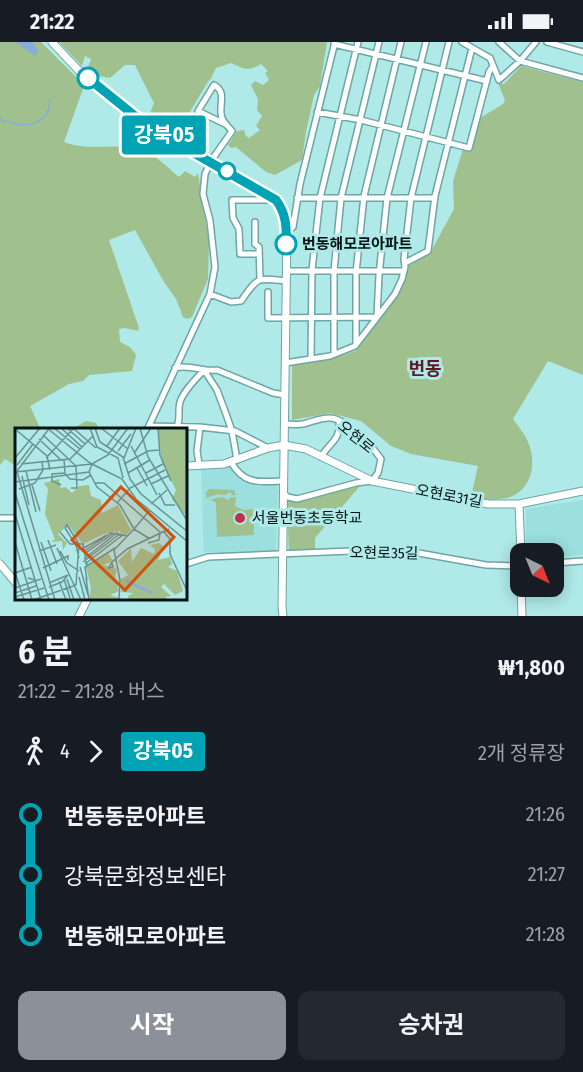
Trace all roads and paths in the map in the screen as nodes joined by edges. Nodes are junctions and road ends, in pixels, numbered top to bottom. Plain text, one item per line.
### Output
1 (52, 42) edge
2 (358, 42) edge
3 (379, 42) edge
4 (401, 42) edge
5 (426, 42) edge
6 (449, 42) edge
7 (462, 42) edge
8 (499, 42) edge
9 (536, 42) edge
10 (547, 42) edge
11 (334, 43) edge
12 (472, 48) junction
13 (356, 49) junction
14 (583, 52) edge
15 (377, 54) junction
16 (397, 59) junction
17 (520, 61) junction
18 (420, 64) junction
19 (494, 66) junction
20 (441, 70) junction
21 (464, 75) junction
22 (583, 78) edge
23 (487, 81) junction
24 (317, 112) junction
25 (340, 116) junction
26 (361, 120) junction
27 (225, 123) junction
28 (380, 126) junction
29 (404, 132) junction
30 (425, 137) junction
31 (448, 143) junction
32 (211, 161) junction
33 (297, 198) junction
34 (320, 198) junction
35 (341, 198) junction
36 (365, 198) junction
37 (387, 198) junction
38 (411, 198) junction
39 (435, 198) junction
40 (276, 200) junction
41 (255, 222) dead end
42 (287, 233) junction
43 (240, 244) junction
44 (255, 244) junction
45 (259, 254) junction
46 (405, 262) junction
47 (312, 270) junction
48 (334, 270) junction
49 (356, 270) junction
50 (379, 270) junction
51 (286, 271) junction
52 (404, 271) junction
53 (260, 278) junction
54 (286, 280) junction
55 (268, 292) dead end
56 (210, 294) junction
57 (377, 317) junction
58 (334, 318) junction
59 (357, 318) junction
60 (285, 319) junction
61 (312, 319) junction
62 (356, 346) junction
63 (334, 354) junction
64 (311, 359) junction
65 (285, 363) junction
66 (175, 368) junction
67 (204, 370) junction
68 (285, 395) junction
69 (339, 421) junction
70 (284, 424) junction
71 (200, 427) junction
72 (148, 428) edge
73 (176, 428) edge
74 (232, 431) junction
75 (284, 445) junction
76 (268, 448) junction
77 (321, 457) junction
78 (234, 461) junction
79 (199, 464) junction
80 (188, 466) edge
81 (283, 481) junction
82 (372, 481) junction
83 (583, 491) edge
84 (283, 492) junction
85 (519, 504) junction
86 (521, 543) edge
87 (282, 555) junction
88 (583, 561) edge
89 (564, 562) edge
90 (188, 563) edge
91 (0, 564) edge
92 (510, 566) edge
93 (15, 582) edge
94 (521, 597) edge
95 (87, 601) edge
96 (80, 616) edge
97 (283, 616) edge
98 (522, 616) edge

1 - 32 street
2 - 13 street
3 - 15 street
4 - 16 street
5 - 18 street
6 - 20 street
7 - 12 street
8 - 17 street
9 - 17 street
10 - 14 street
11 - 13 street
11 - 24 street
12 - 19 street
12 - 21 street
13 - 15 street
13 - 25 street
15 - 16 street
15 - 26 street
16 - 18 street
16 - 28 street
17 - 19 street
17 - 22 street
18 - 20 street
18 - 29 street
19 - 23 street
20 - 21 street
20 - 30 street
21 - 23 street
21 - 31 street
23 - 31 street
24 - 25 street
24 - 33 street
25 - 26 street
25 - 34 street
26 - 28 street
26 - 35 street
27 - 27 street
27 - 32 street
28 - 29 street
28 - 36 street
29 - 30 street
29 - 37 street
30 - 31 street
30 - 38 street
31 - 39 street
32 - 40 street
32 - 56 street
33 - 34 street
33 - 42 street
34 - 35 street
34 - 47 street
35 - 36 street
35 - 48 street
36 - 37 street
36 - 49 street
37 - 38 street
37 - 50 street
38 - 39 street
38 - 46 street
39 - 46 street
40 - 42 street
40 - 43 street
41 - 44 street
42 - 51 street
43 - 44 street
43 - 45 street
44 - 45 street
45 - 53 street
46 - 52 street
47 - 48 street
47 - 51 street
47 - 61 street
48 - 49 street
48 - 58 street
49 - 50 street
49 - 59 street
50 - 52 street
50 - 57 street
51 - 54 street
52 - 57 street
53 - 54 street
53 - 56 street
54 - 60 street
55 - 60 street
56 - 66 street
57 - 59 street
57 - 62 street
58 - 59 street
58 - 61 street
58 - 63 street
59 - 62 street
60 - 61 street
60 - 65 street
61 - 64 street
62 - 63 street
63 - 64 street
64 - 65 street
65 - 68 street
66 - 67 street
66 - 72 street
67 - 68 street
67 - 73 street
67 - 74 street
68 - 70 street
69 - 70 street, 오현로
69 - 77 street
69 - 82 street, 오현로
70 - 75 street
71 - 73 street
71 - 74 street
71 - 79 street
72 - 73 street
74 - 76 street
74 - 78 street
75 - 76 street
75 - 77 street, 오현로31길
75 - 81 street
76 - 78 street
77 - 82 street, 오현로31길
78 - 79 street
78 - 81 street
79 - 80 street
81 - 84 street
82 - 84 street
82 - 85 street, 오현로31길
83 - 85 street, 오현로31길
84 - 87 street
85 - 86 street
87 - 90 street, 오현로35길
87 - 92 street, 오현로35길
87 - 97 street
88 - 89 street
91 - 93 street
94 - 98 street
95 - 96 street

